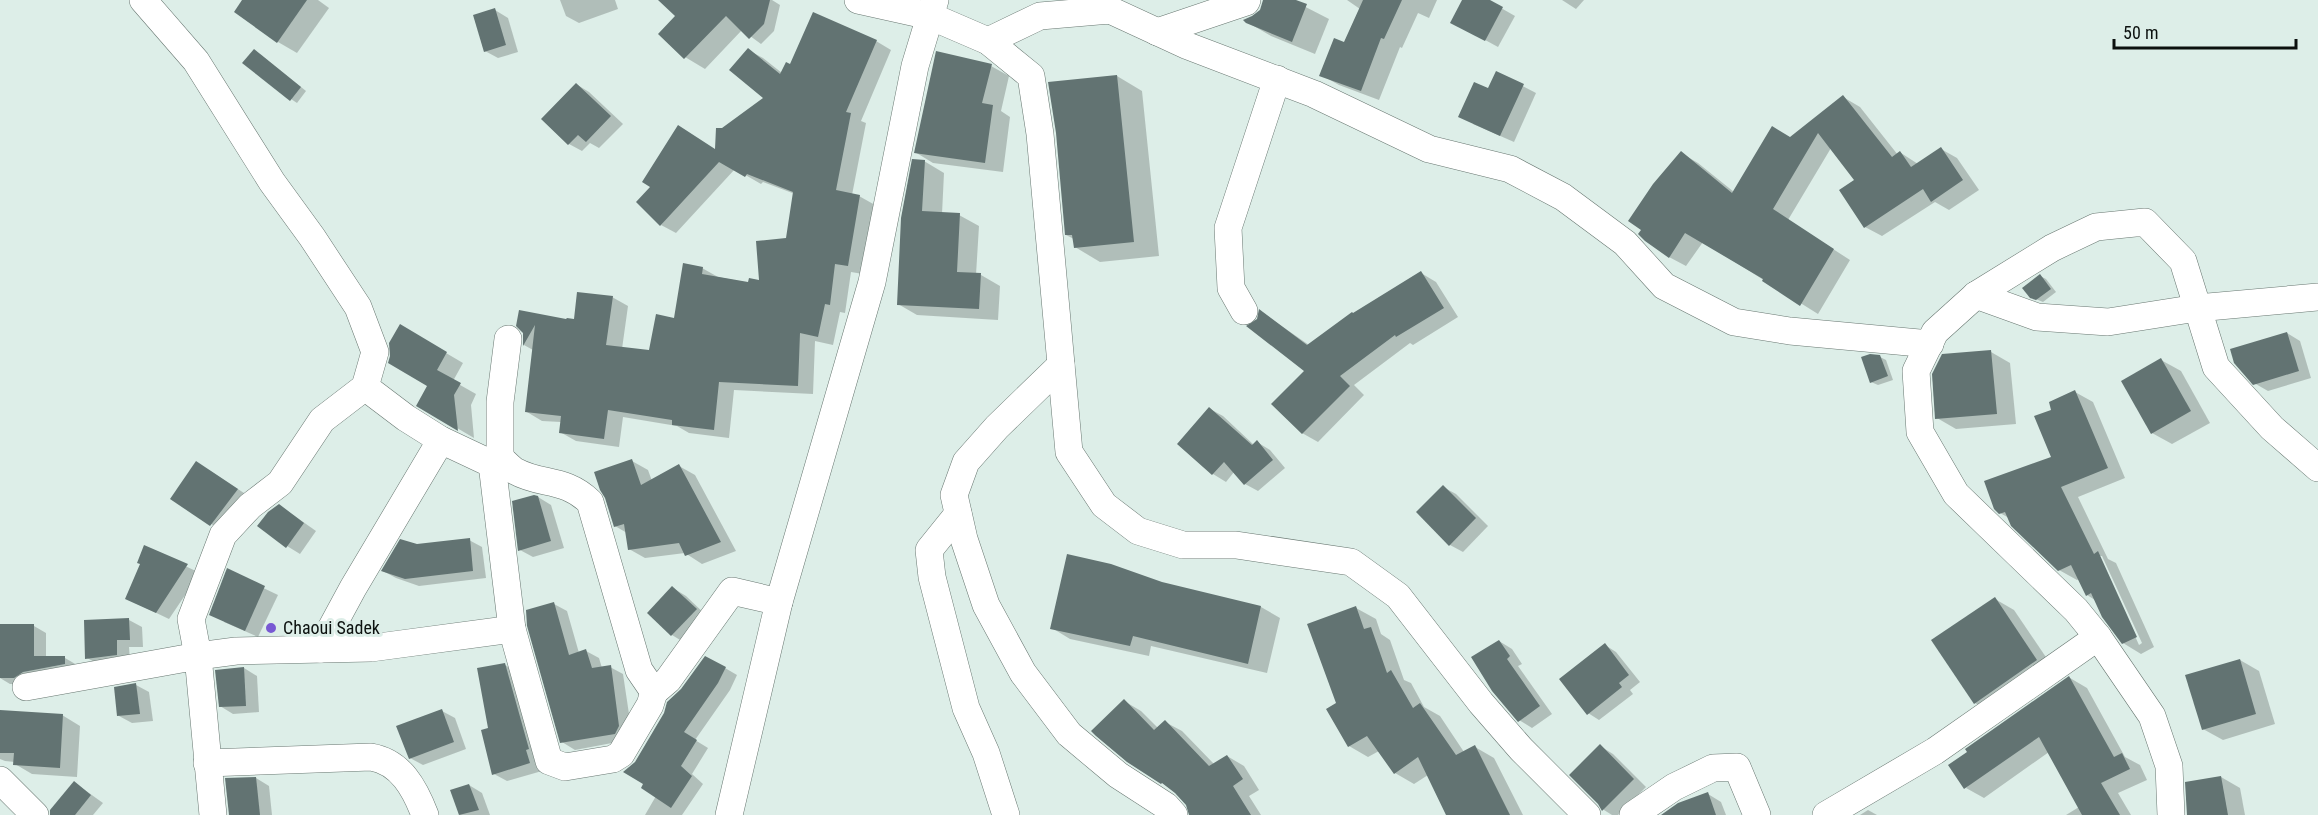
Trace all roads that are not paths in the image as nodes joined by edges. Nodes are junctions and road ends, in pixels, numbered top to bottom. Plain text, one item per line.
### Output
1 (143, 0) edge
2 (858, 0) edge
3 (1247, 0) edge
4 (933, 8) edge
5 (1157, 32) junction
6 (988, 41) junction
7 (1277, 79) junction
8 (1976, 295) junction
9 (2318, 297) edge
10 (2197, 308) junction
11 (1244, 311) dead end
12 (508, 339) dead end
13 (1930, 344) junction
14 (1061, 365) junction
15 (365, 387) junction
16 (441, 440) junction
17 (496, 461) junction
18 (2318, 468) edge
19 (958, 514) junction
20 (779, 602) junction
21 (512, 629) junction
22 (2098, 637) junction
23 (320, 649) junction
24 (198, 656) junction
25 (26, 687) dead end
26 (654, 692) junction
27 (207, 763) junction
28 (0, 780) edge
29 (35, 815) edge
30 (213, 815) edge
31 (425, 815) edge
32 (729, 815) edge
33 (1006, 815) edge
34 (1174, 815) edge
35 (1587, 815) edge
36 (1633, 815) edge
37 (1757, 815) edge
38 (1826, 815) edge
39 (2171, 815) edge

1 - 15 street
2 - 4 street
3 - 5 street
4 - 6 street
4 - 20 street
5 - 6 street
5 - 7 street
6 - 14 street
7 - 11 street
7 - 13 street
8 - 10 street
8 - 10 street
8 - 13 street
9 - 10 street
10 - 18 street
12 - 17 street
13 - 22 street
14 - 19 street
14 - 35 street
15 - 16 street
15 - 24 street
16 - 17 street
16 - 23 street
17 - 21 street
17 - 26 street
19 - 33 street
19 - 34 street
20 - 26 street
20 - 32 street
21 - 23 street
21 - 26 street
22 - 38 street
22 - 39 street
23 - 24 street
24 - 25 street
24 - 27 street
27 - 30 street
27 - 31 street
28 - 29 street
36 - 37 street

